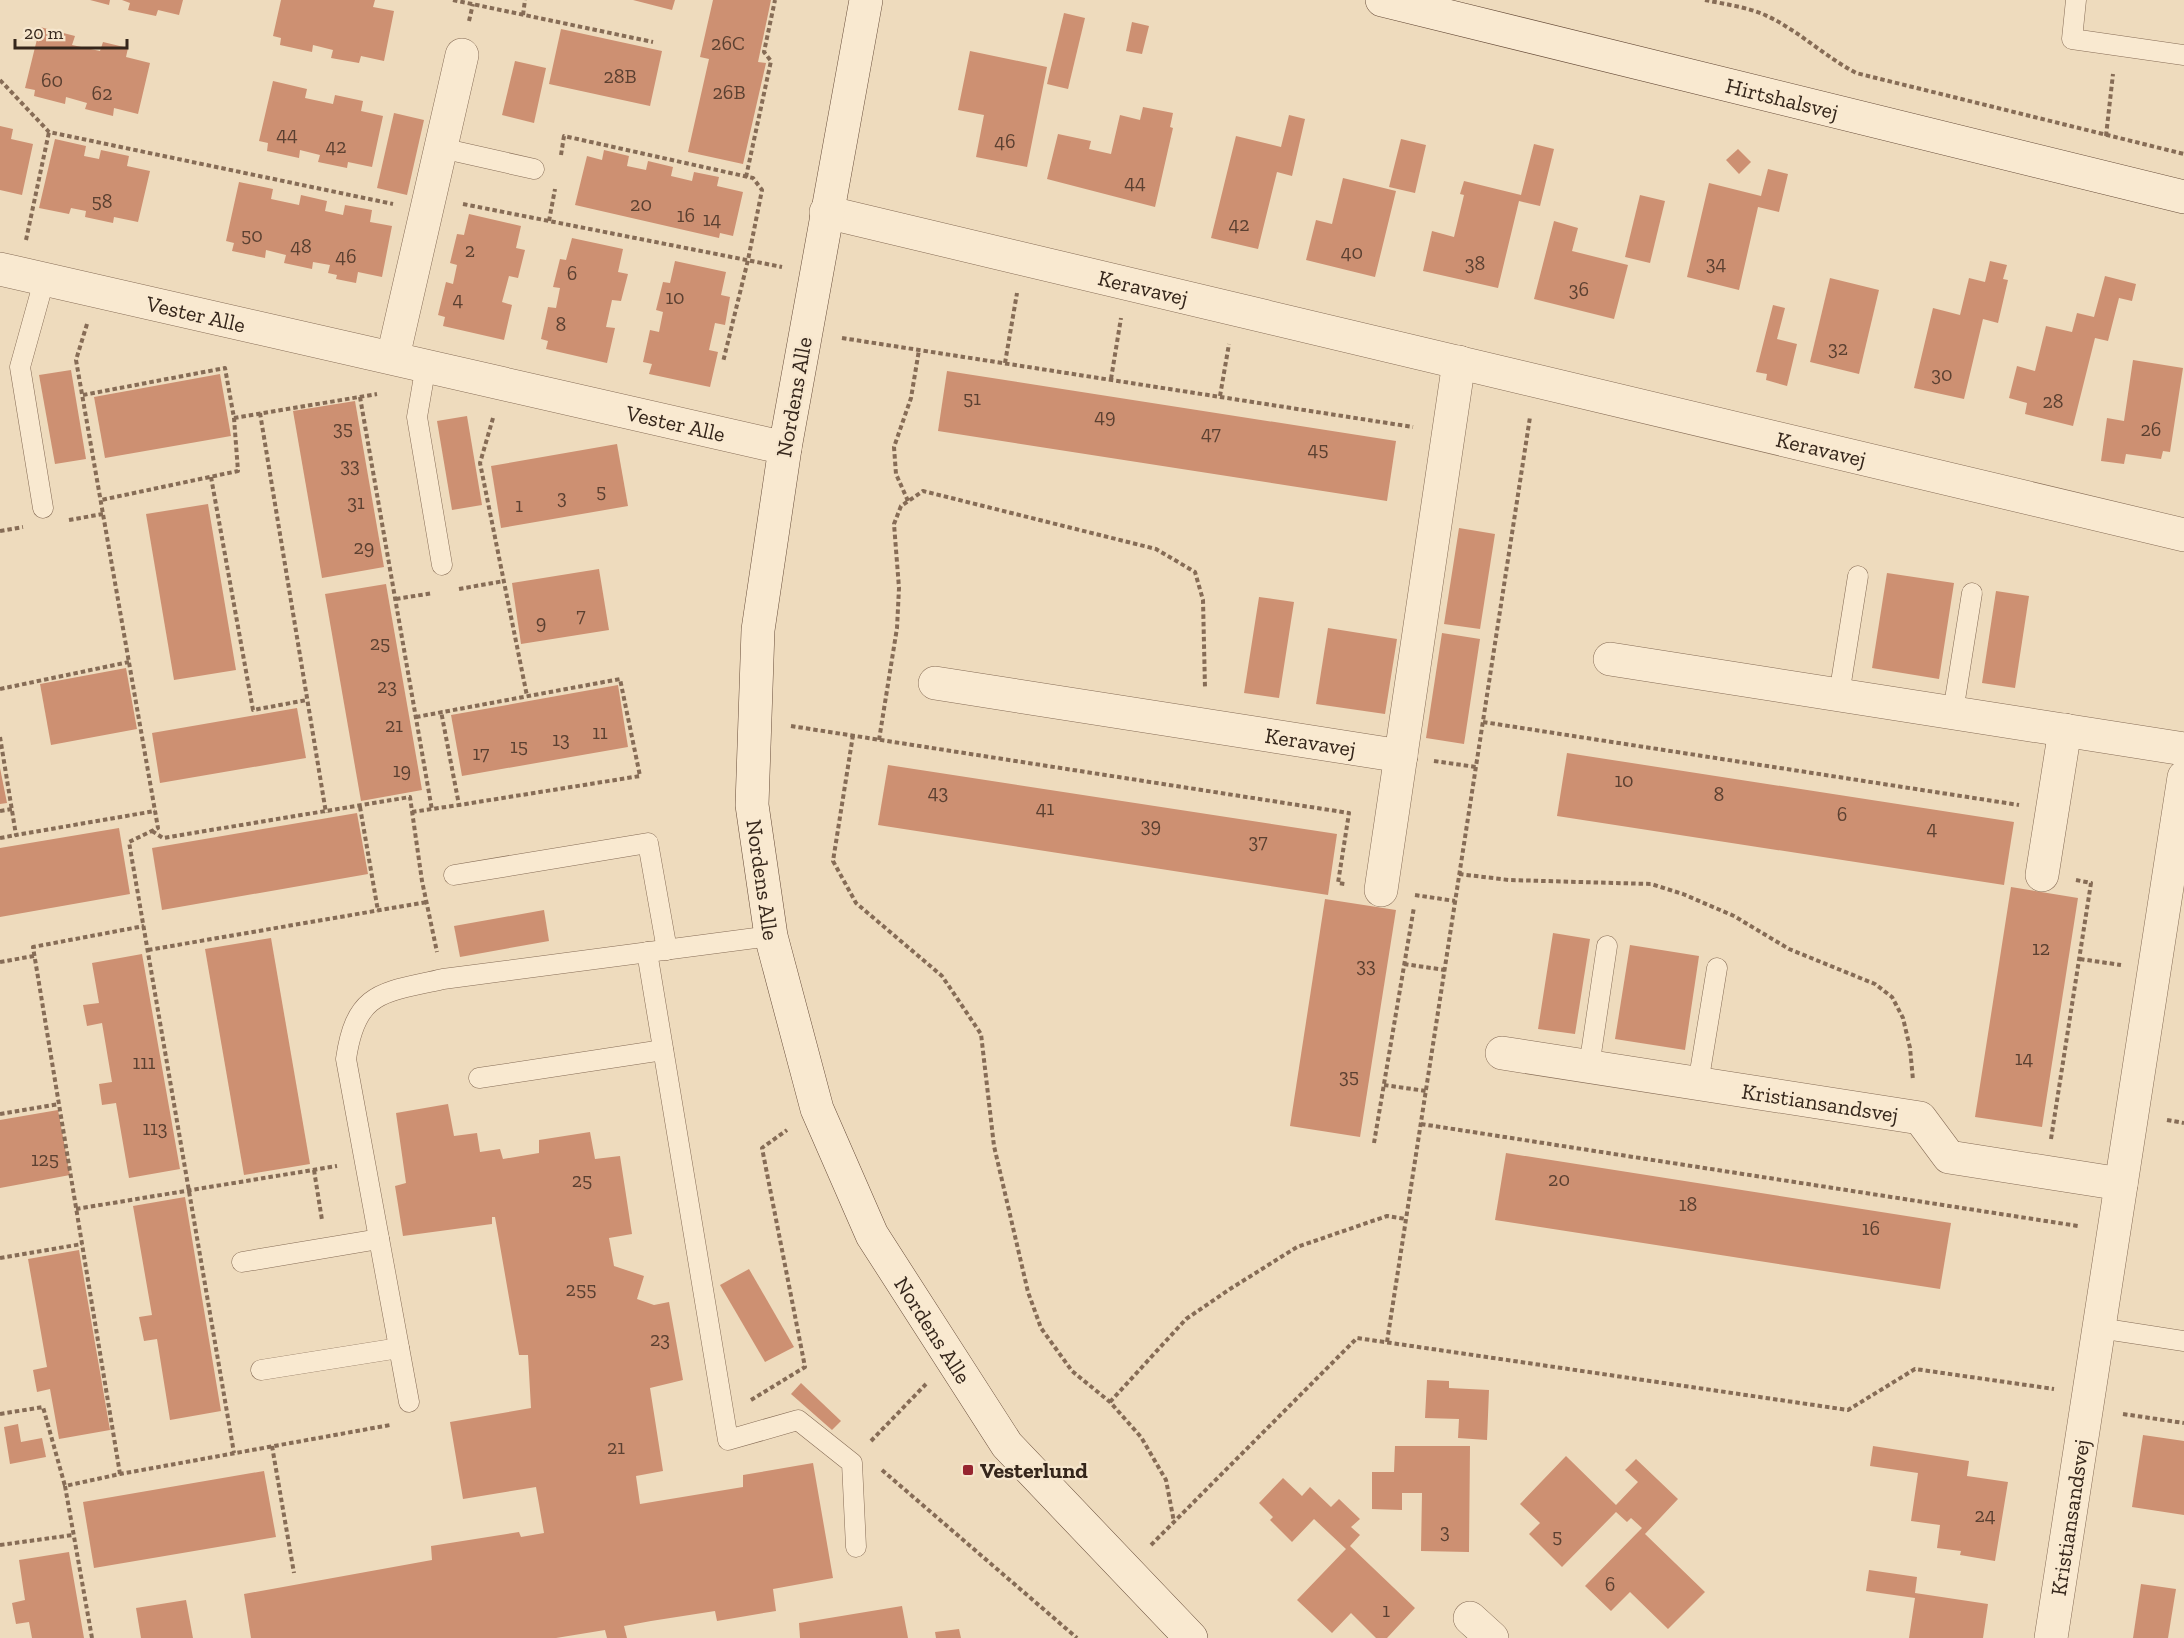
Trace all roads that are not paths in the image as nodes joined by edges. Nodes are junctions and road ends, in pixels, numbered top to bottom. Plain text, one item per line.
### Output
1 (866, 0) edge
2 (1382, 0) edge
3 (2076, 0) edge
4 (462, 55) dead end
5 (2184, 56) edge
6 (441, 148) junction
7 (534, 169) dead end
8 (2184, 197) edge
9 (826, 212) junction
10 (21, 273) edge
11 (393, 357) junction
12 (1459, 362) junction
13 (424, 375) junction
14 (785, 448) junction
15 (44, 508) dead end
16 (2184, 534) edge
17 (442, 565) dead end
18 (1858, 576) dead end
19 (1972, 593) dead end
20 (1610, 659) dead end
21 (935, 682) dead end
22 (1839, 695) junction
23 (1953, 712) junction
24 (2065, 730) junction
25 (2184, 748) edge
26 (1401, 756) junction
27 (2184, 777) edge
28 (454, 875) dead end
29 (2042, 875) road end
30 (1381, 890) road end
31 (2173, 925) edge
32 (771, 936) junction
33 (1607, 946) dead end
34 (667, 950) junction
35 (647, 952) junction
36 (1717, 968) dead end
37 (663, 1050) junction
38 (1502, 1053) dead end
39 (1589, 1067) junction
40 (479, 1078) dead end
41 (1698, 1084) junction
42 (2121, 1184) junction
43 (379, 1239) junction
44 (242, 1262) dead end
45 (2099, 1328) junction
46 (2184, 1341) edge
47 (399, 1348) junction
48 (261, 1370) dead end
49 (409, 1402) road end
50 (856, 1547) dead end
51 (1191, 1638) edge
52 (2051, 1638) edge

1 - 9 street, Nordens Alle
2 - 8 street, Hirtshalsvej
3 - 5 lane
4 - 6 street
6 - 7 lane
6 - 11 street
9 - 12 street, Keravavej
9 - 14 street, Nordens Alle
10 - 11 street, Vester Alle
10 - 15 lane
11 - 13 street, Vester Alle
12 - 16 street, Keravavej
12 - 26 street
13 - 14 street, Vester Alle
13 - 17 lane
14 - 32 street, Nordens Alle
18 - 22 lane
19 - 23 lane
20 - 22 street
21 - 26 street, Keravavej
22 - 23 street
23 - 24 street
24 - 25 street
24 - 29 street
26 - 30 street
27 - 31 street, Kristiansandsvej
28 - 34 lane
31 - 42 street, Kristiansandsvej
32 - 34 lane
32 - 51 street, Nordens Alle
33 - 39 lane
34 - 35 lane
35 - 37 lane
35 - 43 lane
36 - 41 lane
37 - 40 lane
37 - 50 lane
38 - 39 street, Kristiansandsvej
39 - 41 street, Kristiansandsvej
41 - 42 street, Kristiansandsvej
42 - 45 street, Kristiansandsvej
43 - 44 lane
43 - 47 lane
45 - 46 lane
45 - 52 street, Kristiansandsvej
47 - 48 lane
47 - 49 lane

